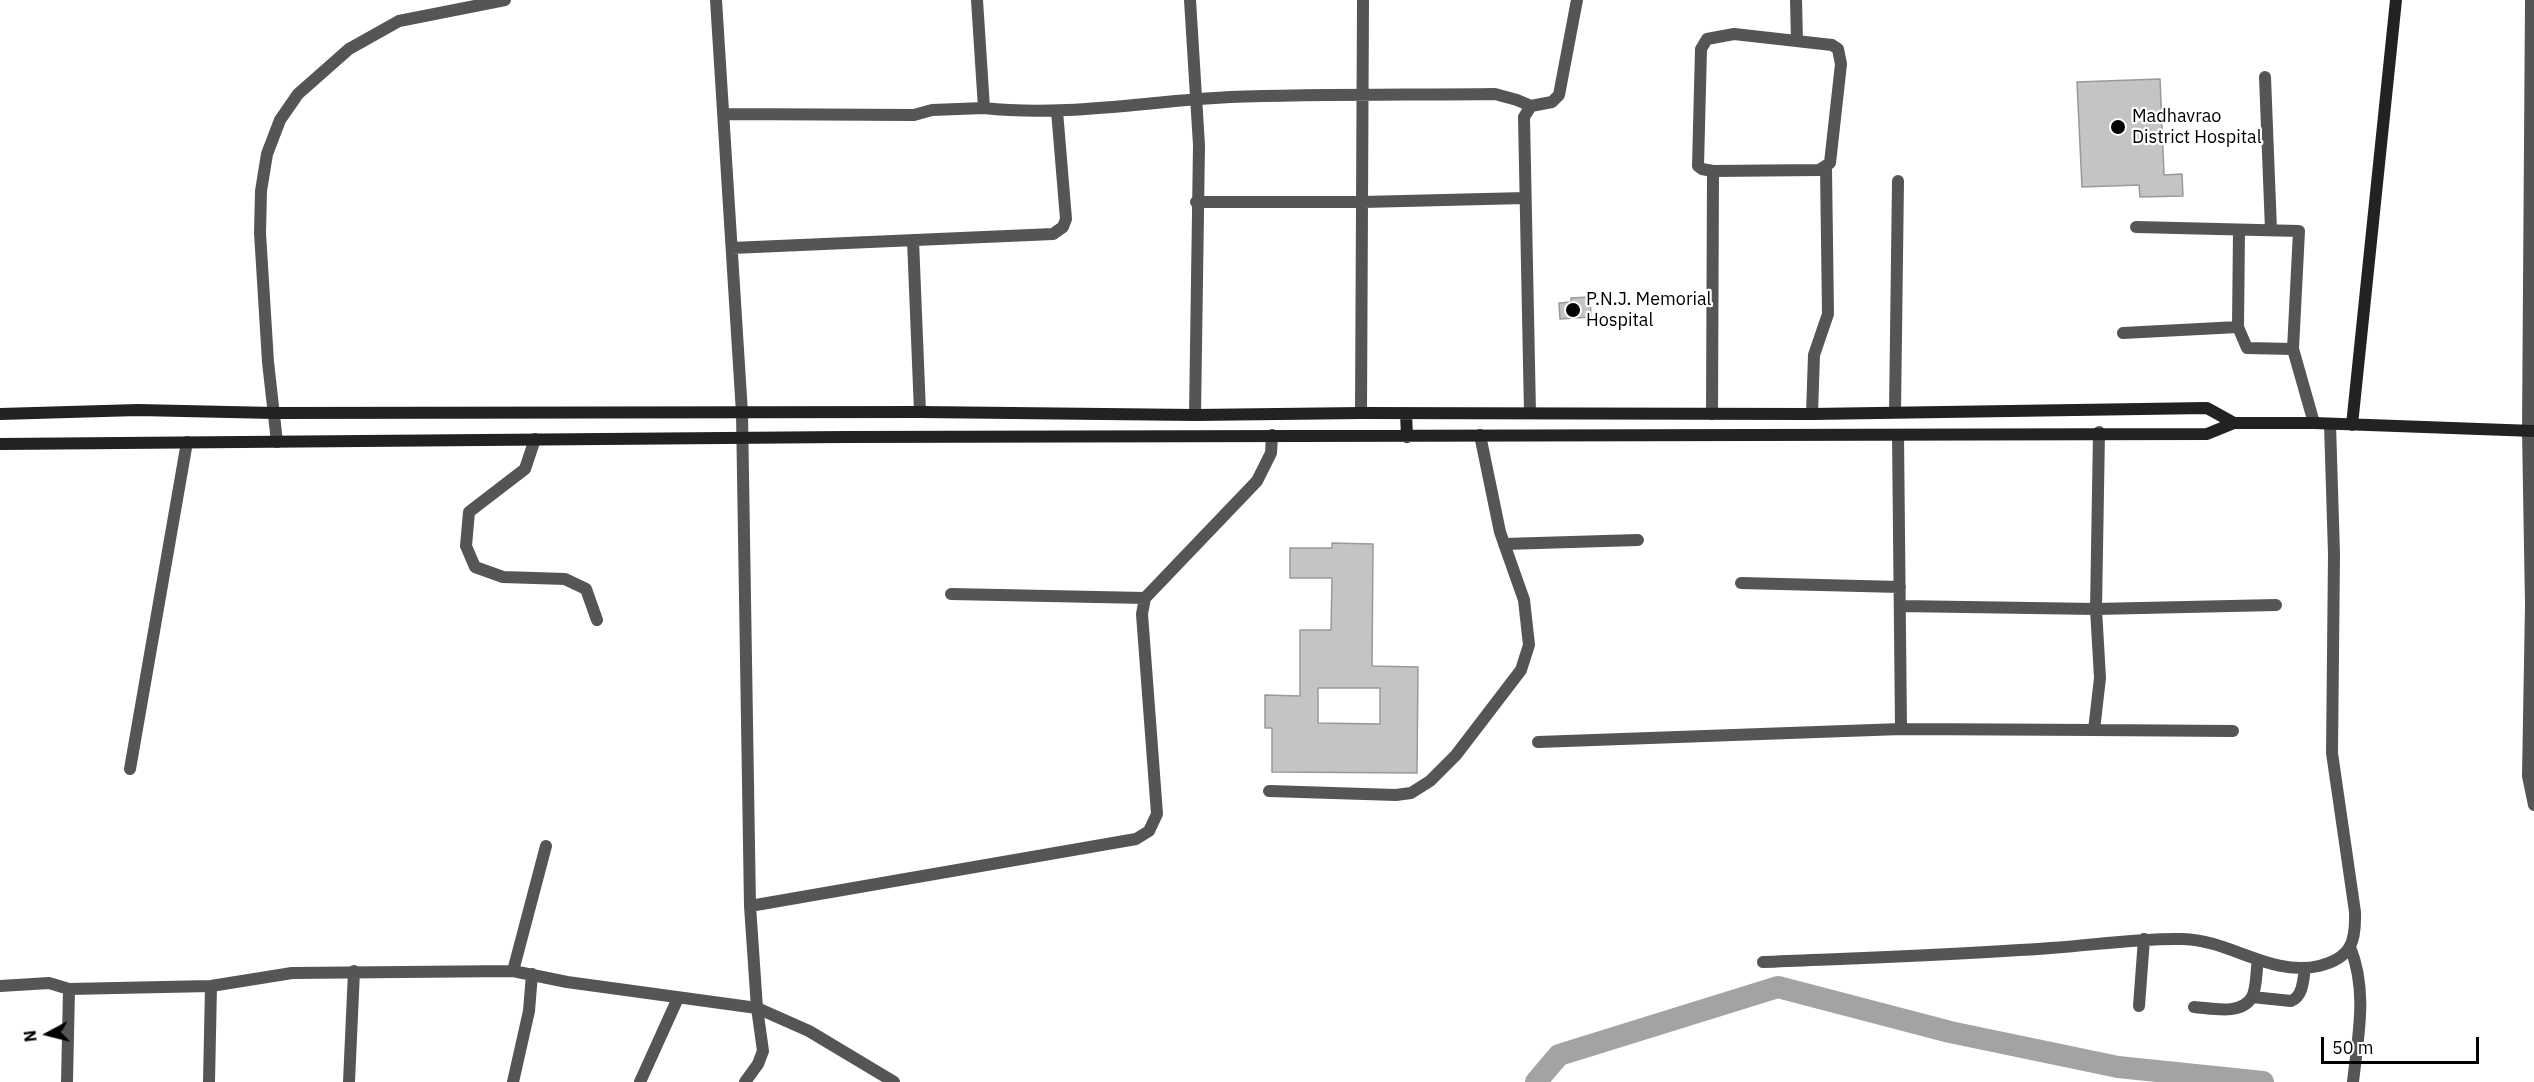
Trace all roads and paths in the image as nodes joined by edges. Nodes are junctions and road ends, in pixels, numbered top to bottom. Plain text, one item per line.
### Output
1 (505, 0) edge
2 (716, 0) edge
3 (977, 0) edge
4 (1190, 0) edge
5 (1363, 0) edge
6 (1577, 0) edge
7 (1796, 0) edge
8 (2396, 0) edge
9 (2531, 0) edge
10 (1797, 41) junction
11 (2265, 77) dead end
12 (1363, 95) junction
13 (1196, 99) junction
14 (1531, 106) junction
15 (984, 108) junction
16 (1057, 111) junction
17 (724, 114) junction
18 (1826, 168) junction
19 (1713, 171) junction
20 (1898, 181) dead end
21 (1526, 198) junction
22 (1196, 202) junction
23 (1363, 202) junction
24 (2136, 227) dead end
25 (2239, 230) junction
26 (2271, 230) junction
27 (913, 240) junction
28 (732, 248) junction
29 (2238, 327) junction
30 (2123, 333) dead end
31 (2293, 349) junction
32 (920, 412) junction
33 (1895, 412) junction
34 (274, 413) junction
35 (742, 413) junction
36 (1361, 413) junction
37 (1406, 413) junction
38 (1530, 413) junction
39 (0, 414) edge
40 (1712, 414) junction
41 (1812, 414) junction
42 (1195, 415) junction
43 (2234, 423) junction
44 (2313, 423) junction
45 (2330, 424) junction
46 (2352, 425) junction
47 (2531, 431) edge
48 (2099, 432) junction
49 (1272, 435) junction
50 (1480, 435) junction
51 (1898, 435) junction
52 (1407, 436) junction
53 (535, 439) junction
54 (743, 439) junction
55 (187, 442) junction
56 (277, 442) junction
57 (0, 444) edge
58 (1638, 540) dead end
59 (1504, 544) junction
60 (1741, 583) dead end
61 (1900, 587) junction
62 (951, 594) dead end
63 (1145, 598) junction
64 (2276, 605) dead end
65 (1900, 606) junction
66 (2532, 606) edge
67 (2096, 609) junction
68 (597, 620) dead end
69 (1901, 729) junction
70 (2094, 730) junction
71 (2233, 731) dead end
72 (1538, 742) dead end
73 (130, 769) dead end
74 (1269, 791) dead end
75 (2534, 805) edge
76 (546, 846) dead end
77 (750, 906) junction
78 (2144, 939) junction
79 (2350, 947) junction
80 (2258, 960) junction
81 (1763, 962) dead end
82 (2305, 968) junction
83 (354, 971) junction
84 (513, 971) junction
85 (532, 974) junction
86 (0, 986) edge
87 (211, 986) junction
88 (69, 989) junction
89 (2252, 997) junction
90 (678, 998) junction
91 (2139, 1006) dead end
92 (2194, 1007) dead end
93 (757, 1008) junction
94 (67, 1082) edge
95 (209, 1082) edge
96 (349, 1082) edge
97 (513, 1082) edge
98 (640, 1082) edge
99 (745, 1082) edge
100 (894, 1082) edge
101 (2353, 1082) edge

1 - 34 street
2 - 17 street
3 - 15 street
4 - 13 street
5 - 12 street
6 - 14 street
7 - 10 street
8 - 46 main road
9 - 47 street
10 - 18 street
10 - 19 street
11 - 26 street
12 - 13 street
12 - 14 street
12 - 23 street
13 - 16 street
13 - 22 street
14 - 21 street
15 - 16 street
15 - 17 street
16 - 27 street
17 - 28 street
18 - 19 street
18 - 41 street
19 - 40 street
20 - 33 street
21 - 23 street
21 - 38 street
22 - 23 street
22 - 42 street
23 - 36 street
24 - 25 street
25 - 26 street
25 - 29 street
26 - 31 street
27 - 28 street
27 - 32 street
28 - 35 street
29 - 30 street
29 - 31 street
31 - 44 street
32 - 35 main road
32 - 42 main road
33 - 41 main road
33 - 43 main road
34 - 35 main road
34 - 39 main road
34 - 56 street
35 - 54 street
36 - 37 main road
36 - 42 main road
37 - 38 main road
37 - 52 main road
38 - 40 main road
40 - 41 main road
43 - 44 main road
43 - 48 main road
44 - 45 main road
45 - 46 main road
45 - 79 street
46 - 47 main road
47 - 66 street
48 - 51 main road
48 - 67 street
49 - 52 main road
49 - 54 main road
49 - 63 street
50 - 51 main road
50 - 52 main road
50 - 59 street
51 - 61 street
53 - 54 main road
53 - 56 main road
53 - 68 street
54 - 77 street
55 - 56 main road
55 - 57 main road
55 - 73 street
58 - 59 street
59 - 74 street
60 - 61 street
61 - 65 street
62 - 63 street
63 - 77 street
64 - 67 street
65 - 67 street
65 - 69 street
66 - 75 street
67 - 70 street
69 - 70 street
69 - 72 street
70 - 71 street
76 - 84 street
77 - 93 street
78 - 80 street
78 - 81 street
78 - 91 street
79 - 82 street
79 - 101 street
80 - 82 street
80 - 89 street
82 - 89 street
83 - 84 street
83 - 87 street
83 - 96 street
84 - 85 street
85 - 90 street
85 - 97 street
86 - 88 street
87 - 88 street
87 - 95 street
88 - 94 street
89 - 92 street
90 - 93 street
90 - 98 street
93 - 99 street
93 - 100 street

